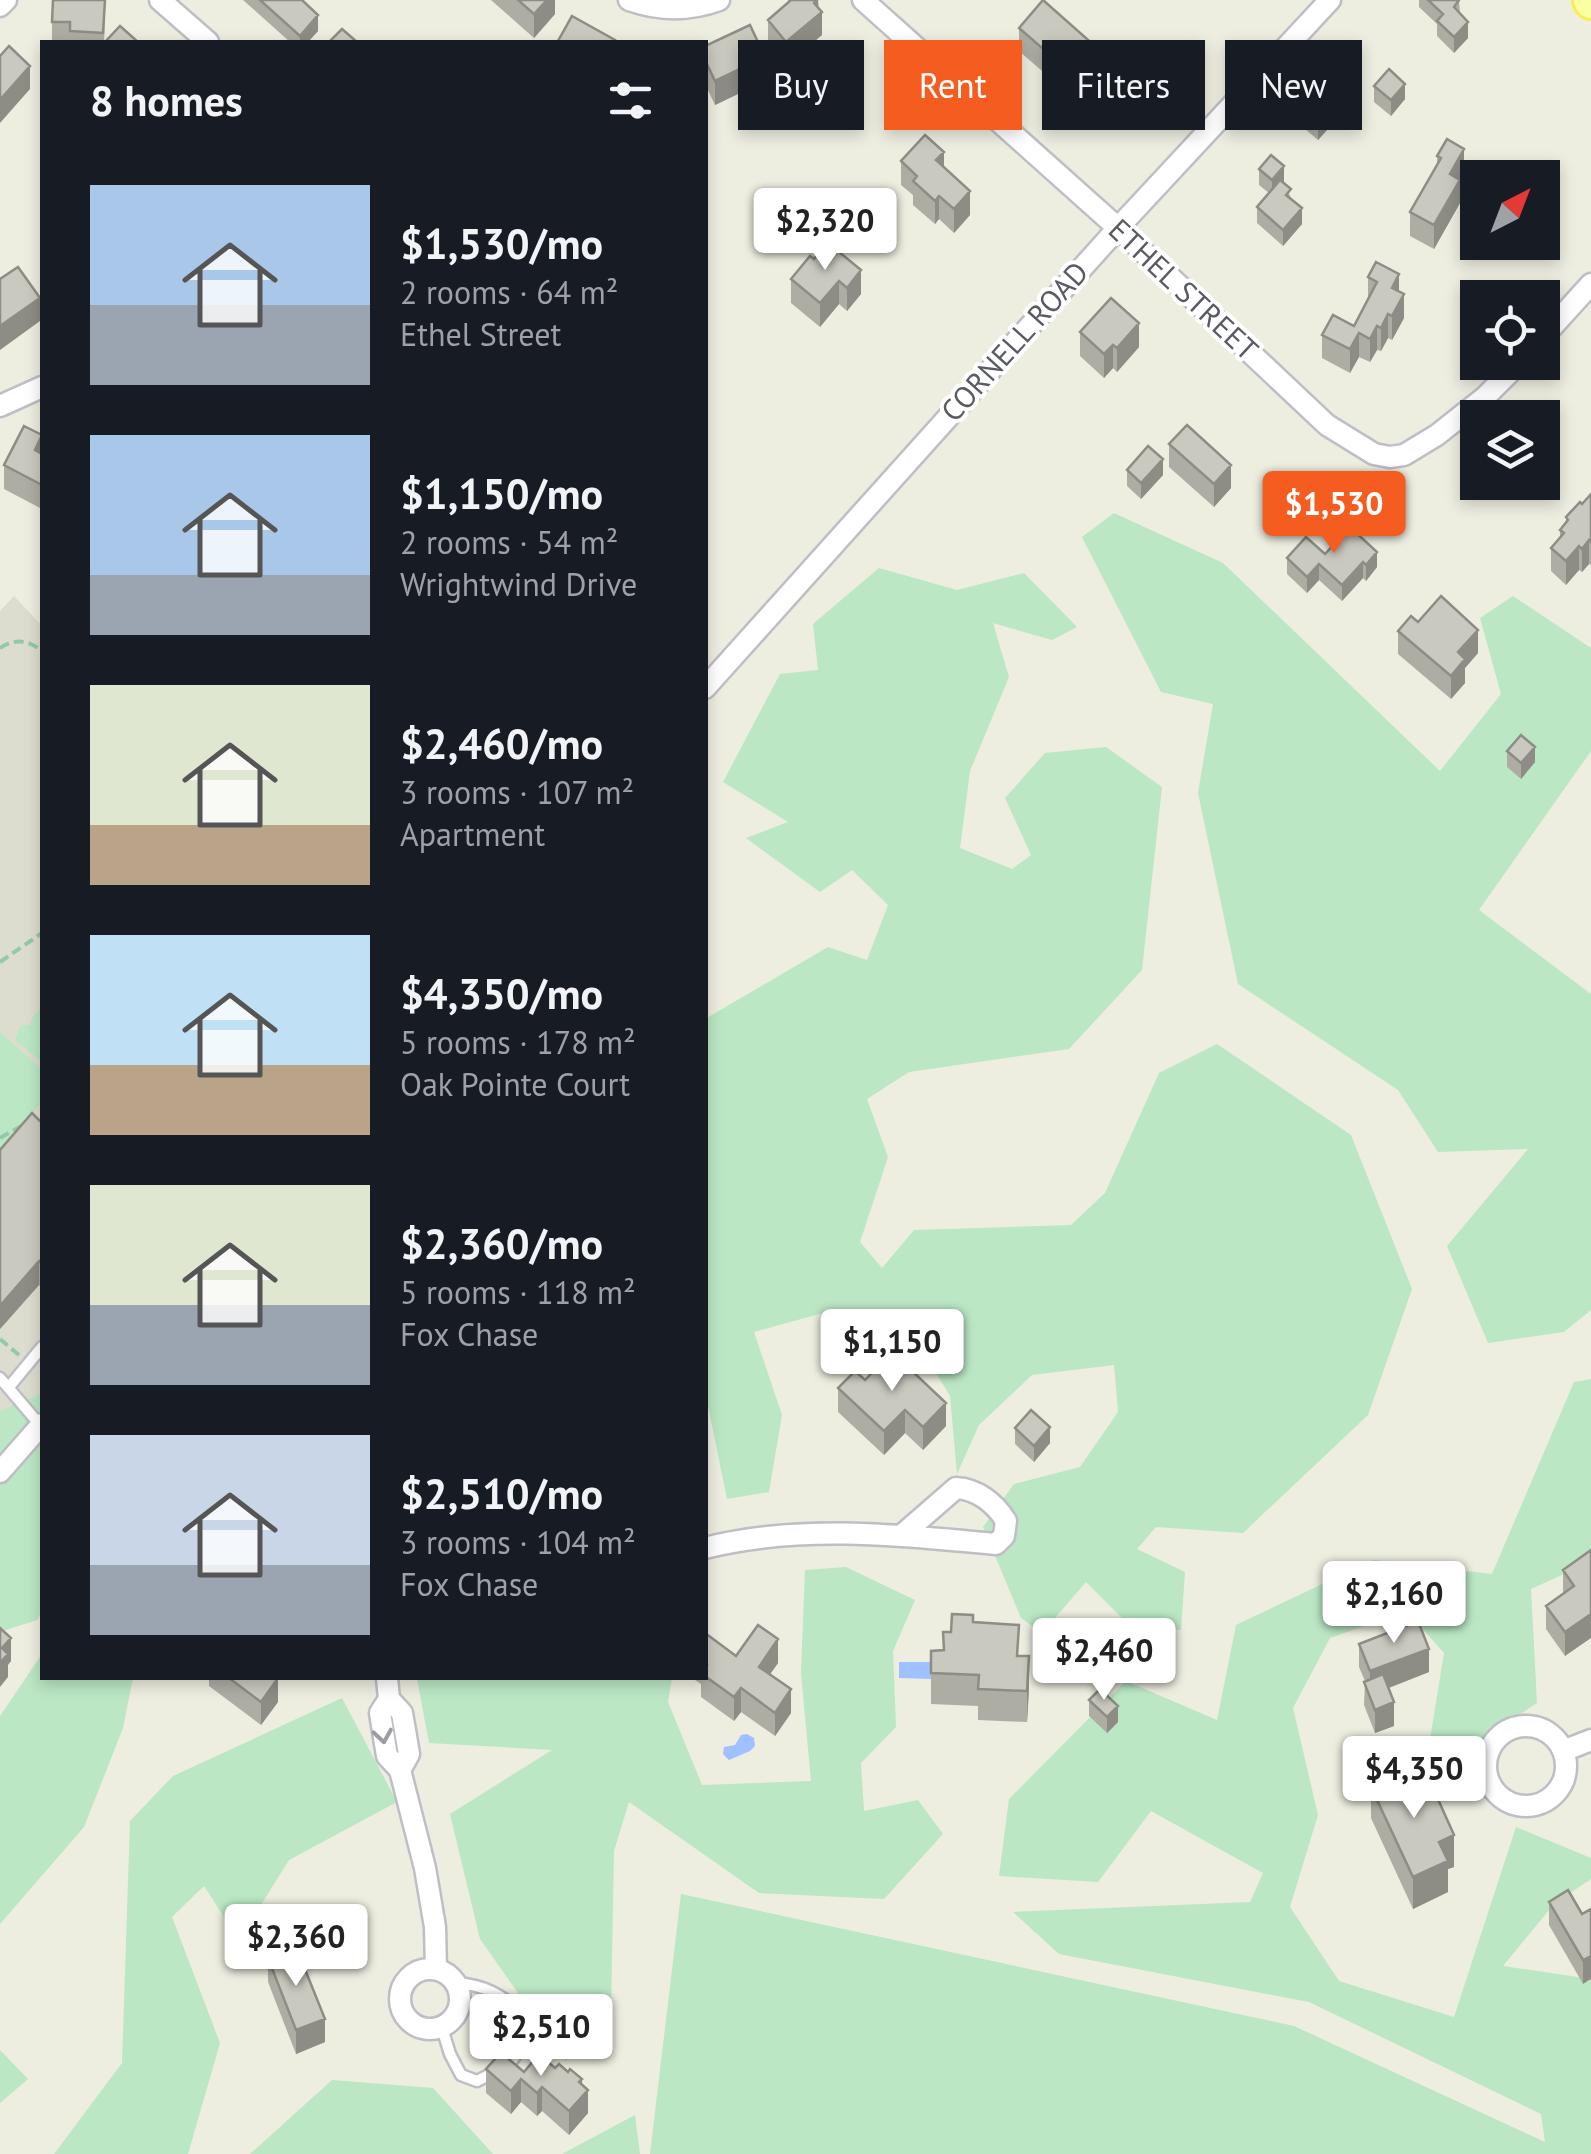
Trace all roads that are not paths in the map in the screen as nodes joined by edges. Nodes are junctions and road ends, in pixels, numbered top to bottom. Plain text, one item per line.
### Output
1 (6, 0) edge
2 (160, 0) edge
3 (629, 0) edge
4 (720, 0) edge
5 (863, 0) edge
6 (1330, 0) edge
7 (0, 6) edge
8 (206, 40) edge
9 (1118, 228) junction
10 (1591, 284) edge
11 (1560, 318) edge
12 (1502, 380) edge
13 (40, 388) edge
14 (0, 406) edge
15 (708, 685) edge
16 (40, 1349) edge
17 (4, 1383) edge
18 (40, 1423) edge
19 (40, 1427) edge
20 (0, 1472) edge
21 (902, 1535) junction
22 (708, 1547) edge
23 (387, 1680) edge
24 (1591, 1740) edge
25 (1563, 1751) junction
26 (436, 1969) junction
27 (456, 1983) junction
28 (442, 2028) junction

1 - 7 street
2 - 8 street
3 - 4 street
5 - 9 street, ETHEL STREET
6 - 9 street, CORNELL ROAD
9 - 12 street, ETHEL STREET
9 - 15 street, CORNELL ROAD
10 - 11 street
13 - 14 street
16 - 17 lane
17 - 18 lane
19 - 20 street
21 - 21 street
21 - 22 street
23 - 26 street
24 - 25 street
25 - 25 street
26 - 27 street
26 - 28 street
27 - 28 street
27 - 28 lane

